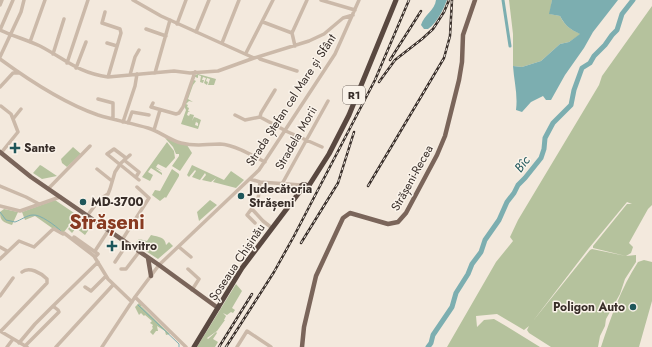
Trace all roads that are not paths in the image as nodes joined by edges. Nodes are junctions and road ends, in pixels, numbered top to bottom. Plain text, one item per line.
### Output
1 (2, 0) edge
2 (13, 0) edge
3 (24, 0) edge
4 (45, 0) edge
5 (88, 0) edge
6 (133, 0) edge
7 (186, 0) edge
8 (209, 0) edge
9 (239, 0) edge
10 (272, 0) edge
11 (307, 0) edge
12 (321, 0) edge
13 (359, 0) edge
14 (393, 0) edge
15 (396, 0) edge
16 (475, 0) edge
17 (0, 5) edge
18 (354, 10) junction
19 (105, 12) dead end
20 (353, 15) junction
21 (64, 19) dead end
22 (170, 20) junction
23 (263, 22) junction
24 (178, 24) junction
25 (146, 29) dead end
26 (0, 30) edge
27 (196, 32) junction
28 (292, 33) junction
29 (11, 35) junction
30 (166, 36) junction
31 (30, 42) junction
32 (86, 42) dead end
33 (107, 43) dead end
34 (222, 43) junction
35 (117, 46) junction
36 (295, 46) junction
37 (139, 50) dead end
38 (246, 53) junction
39 (53, 54) junction
40 (256, 57) junction
41 (0, 58) edge
42 (67, 62) junction
43 (76, 68) junction
44 (14, 69) junction
45 (297, 71) dead end
46 (195, 72) junction
47 (12, 73) junction
48 (20, 73) junction
49 (154, 73) junction
50 (137, 74) junction
51 (130, 75) junction
52 (108, 77) junction
53 (0, 87) edge
54 (275, 90) dead end
55 (98, 99) dead end
56 (328, 101) dead end
57 (153, 102) dead end
58 (1, 106) edge
59 (21, 108) dead end
60 (160, 110) junction
61 (149, 115) dead end
62 (234, 115) dead end
63 (260, 117) junction
64 (13, 119) junction
65 (113, 119) junction
66 (123, 122) junction
67 (128, 123) junction
68 (154, 130) junction
69 (285, 130) junction
70 (306, 139) junction
71 (90, 146) dead end
72 (322, 147) dead end
73 (0, 153) edge
74 (130, 155) dead end
75 (125, 159) junction
76 (265, 162) junction
77 (120, 165) junction
78 (97, 169) dead end
79 (250, 179) junction
80 (112, 181) junction
81 (260, 182) junction
82 (282, 184) junction
83 (0, 186) edge
84 (137, 186) dead end
85 (304, 188) junction
86 (48, 189) junction
87 (60, 197) junction
88 (258, 199) junction
89 (263, 201) dead end
90 (39, 204) junction
91 (0, 206) edge
92 (252, 209) junction
93 (2, 210) edge
94 (87, 216) junction
95 (255, 223) dead end
96 (272, 228) junction
97 (108, 231) junction
98 (73, 240) junction
99 (122, 240) junction
100 (79, 244) junction
101 (127, 244) junction
102 (0, 247) edge
103 (179, 247) junction
104 (76, 248) dead end
105 (7, 251) junction
106 (95, 251) junction
107 (139, 252) junction
108 (95, 257) junction
109 (192, 257) dead end
110 (148, 258) junction
111 (0, 259) edge
112 (98, 262) junction
113 (115, 262) dead end
114 (159, 265) junction
115 (121, 269) dead end
116 (188, 269) dead end
117 (22, 272) dead end
118 (106, 276) junction
119 (151, 276) junction
120 (13, 278) dead end
121 (114, 285) junction
122 (85, 287) dead end
123 (0, 288) edge
124 (4, 290) junction
125 (192, 290) junction
126 (0, 296) edge
127 (135, 297) junction
128 (132, 302) junction
129 (53, 306) junction
130 (218, 308) junction
131 (0, 331) edge
132 (13, 339) junction
133 (19, 342) junction
134 (6, 347) edge
135 (26, 347) edge
136 (56, 347) edge
137 (102, 347) edge
138 (186, 347) edge
139 (194, 347) edge
140 (237, 347) edge
141 (271, 347) edge
142 (302, 347) edge

1 - 17 street
2 - 26 street
3 - 29 street
4 - 31 street
5 - 42 street
6 - 22 street
7 - 24 street
8 - 27 street
9 - 34 street
10 - 23 street
11 - 28 street
12 - 18 street
13 - 18 street, Strada Ștefan cel Mare și Sfânt
14 - 85 highway, R1
15 - 85 highway, R1
16 - 142 main road, Strășeni-Recea
18 - 20 street, Strada Ștefan cel Mare și Sfânt
19 - 35 street
20 - 36 street
20 - 69 street, Strada Ștefan cel Mare și Sfânt
21 - 39 street
22 - 24 street
22 - 30 street
23 - 28 street
23 - 38 street
24 - 27 street
25 - 30 street
26 - 29 street
27 - 34 street
28 - 36 street
29 - 31 street
29 - 41 street
30 - 49 street
31 - 39 street
32 - 43 street
33 - 35 street
34 - 38 street
35 - 52 street
36 - 40 street
37 - 51 street
38 - 40 street
39 - 42 street
40 - 45 street
40 - 46 street
41 - 44 street
42 - 43 street
43 - 52 street
44 - 47 street
44 - 48 street
46 - 49 street
46 - 60 street
47 - 48 street
47 - 53 street
48 - 65 street
49 - 50 street
50 - 51 street
50 - 66 street
51 - 52 street
54 - 63 street
55 - 65 street
56 - 70 street, Stradela Morii
57 - 60 street
58 - 64 street
59 - 64 street
60 - 68 street
61 - 67 street
62 - 63 street
63 - 69 street
64 - 73 street
65 - 66 street
66 - 67 street
67 - 68 street
68 - 76 street
69 - 70 street
69 - 76 street, Strada Ștefan cel Mare și Sfânt
70 - 72 street
70 - 82 street, Stradela Morii
71 - 86 street
73 - 86 main road
74 - 75 street
75 - 77 street
75 - 77 street
75 - 77 street
76 - 79 street, Strada Ștefan cel Mare și Sfânt
77 - 80 street
78 - 80 street
79 - 81 street, Stradela Morii
79 - 103 street, Strada Ștefan cel Mare și Sfânt
80 - 94 street
81 - 82 street, Stradela Morii
81 - 88 street
82 - 85 street, Stradela Morii
83 - 90 street
84 - 99 street
85 - 96 highway, Șoseaua Chișinău / R1
85 - 130 highway
86 - 87 main road
87 - 90 street
87 - 94 main road
88 - 89 street
88 - 92 street
90 - 93 street
91 - 93 street
92 - 95 street
92 - 96 street
94 - 97 main road
96 - 130 highway, Șoseaua Chișinău / R1
97 - 99 main road
97 - 106 street
98 - 100 street
98 - 105 street
98 - 106 street
99 - 101 main road
100 - 104 street
100 - 108 street
101 - 107 main road
101 - 113 street
102 - 105 street
103 - 109 street
103 - 114 street, Strada Ștefan cel Mare și Sfânt
105 - 111 street
106 - 108 street
107 - 110 main road
107 - 115 street
108 - 112 street
110 - 114 main road
110 - 119 main road
112 - 118 street
112 - 129 street
114 - 119 street, Strada Ștefan cel Mare și Sfânt
114 - 125 main road
116 - 125 street
117 - 131 street
118 - 121 street
118 - 122 street
119 - 127 street, Strada Ștefan cel Mare și Sfânt
120 - 124 street
121 - 128 street
121 - 136 street
123 - 124 street
124 - 126 street
125 - 130 main road
127 - 128 street, Strada Ștefan cel Mare și Sfânt
127 - 138 street
128 - 137 street, Strada Ștefan cel Mare și Sfânt
129 - 133 street
129 - 135 street
130 - 139 highway, Șoseaua Chișinău / R1
131 - 132 street
132 - 133 street
132 - 134 street
133 - 135 street
140 - 141 street

